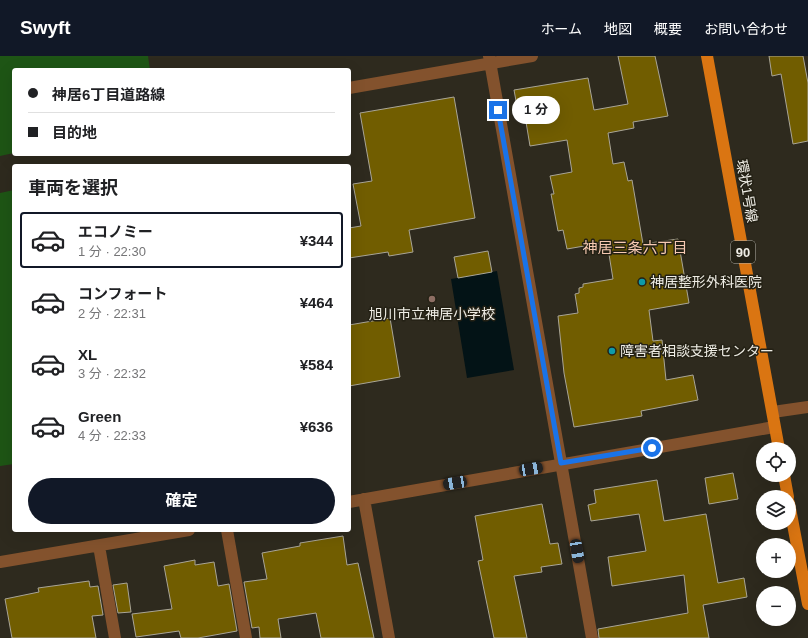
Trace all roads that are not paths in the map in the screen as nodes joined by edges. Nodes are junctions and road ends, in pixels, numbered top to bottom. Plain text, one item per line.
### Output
1 (532, 56) edge
2 (707, 56) edge
3 (489, 60) edge
4 (351, 88) edge
5 (808, 407) edge
6 (773, 412) junction
7 (774, 427) junction
8 (777, 442) edge
9 (561, 463) junction
10 (364, 499) junction
11 (351, 502) edge
12 (794, 530) edge
13 (178, 532) edge
14 (227, 532) edge
15 (99, 546) junction
16 (0, 562) edge
17 (808, 604) edge
18 (115, 638) edge
19 (246, 638) edge
20 (389, 638) edge
21 (592, 638) edge

1 - 3 street
2 - 6 main road, 環状1号線 / 90
3 - 4 street
3 - 9 street
5 - 6 street
6 - 7 main road, 環状1号線 / 90
7 - 8 main road, 環状1号線 / 90
7 - 9 street
9 - 10 street
9 - 21 street
10 - 11 street
10 - 20 street
12 - 17 main road
13 - 15 street
14 - 19 street
15 - 16 street
15 - 18 street

